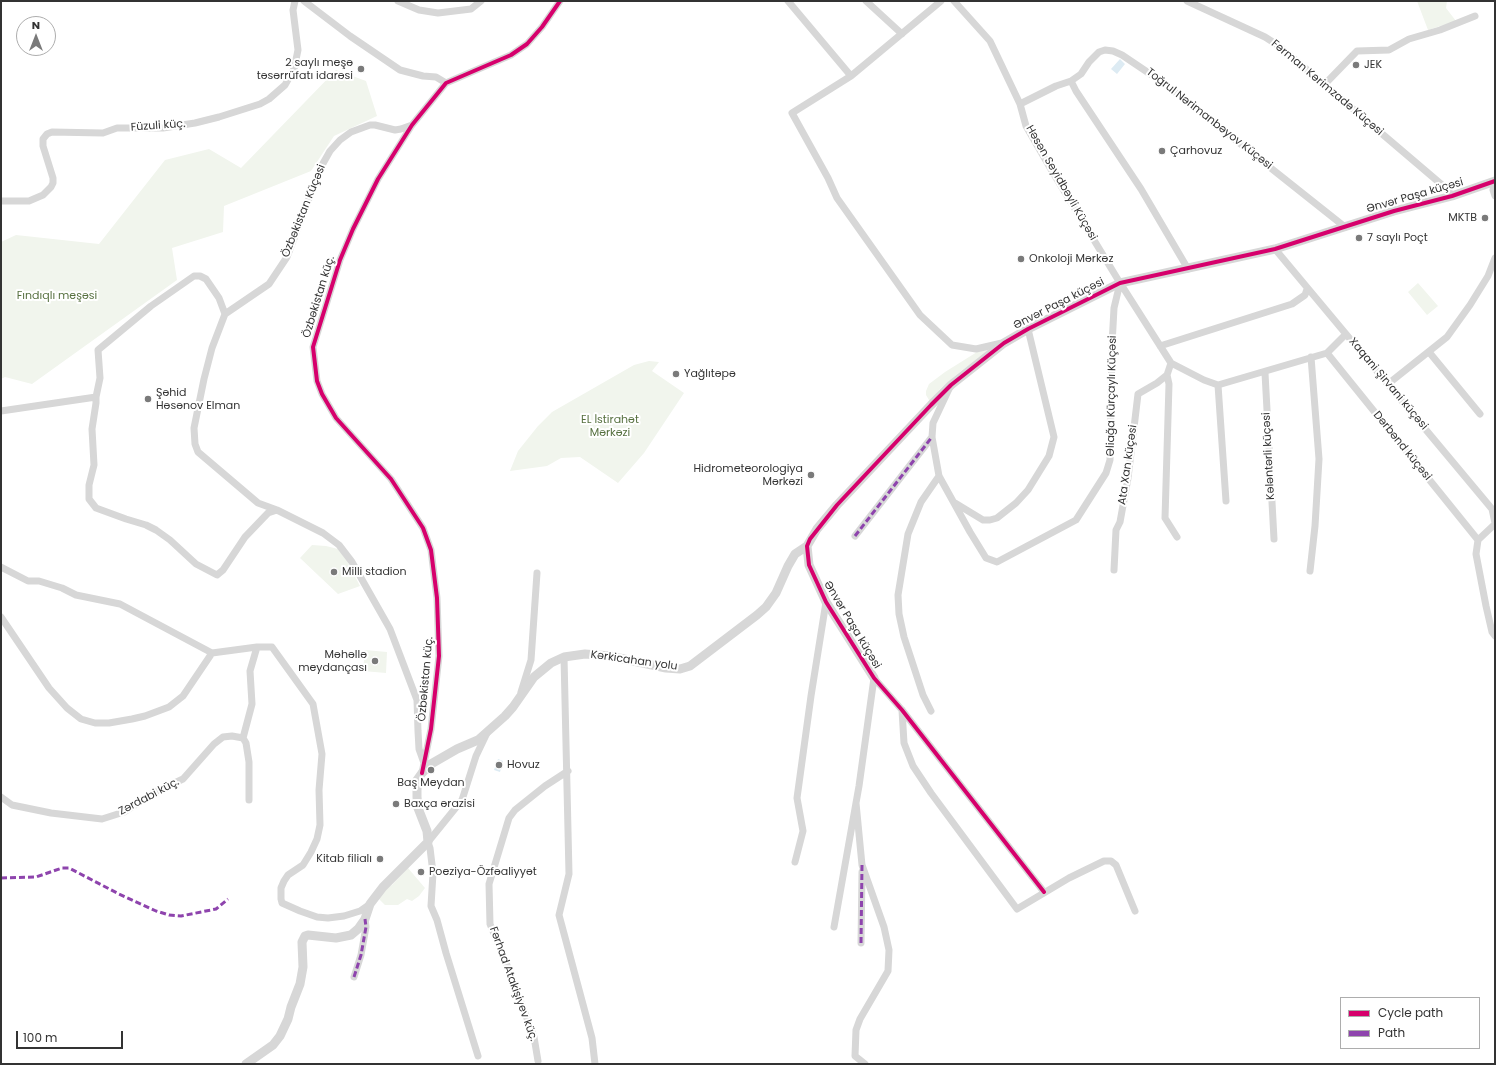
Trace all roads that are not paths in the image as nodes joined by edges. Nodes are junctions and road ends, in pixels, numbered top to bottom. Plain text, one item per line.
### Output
1 (295, 1) edge
2 (304, 1) edge
3 (398, 1) edge
4 (481, 1) edge
5 (560, 1) edge
6 (788, 1) edge
7 (866, 1) edge
8 (941, 1) edge
9 (954, 1) edge
10 (1187, 1) edge
11 (1475, 16) dead end
12 (902, 34) junction
13 (851, 76) junction
14 (1071, 81) junction
15 (446, 83) junction
16 (1324, 85) junction
17 (1020, 104) junction
18 (412, 125) junction
19 (1495, 181) edge
20 (1452, 196) junction
21 (1495, 196) edge
22 (1, 201) edge
23 (1345, 227) junction
24 (1274, 249) junction
25 (1495, 258) edge
26 (1188, 269) junction
27 (1120, 283) junction
28 (1307, 289) junction
29 (225, 314) junction
30 (1028, 329) junction
31 (1346, 334) junction
32 (1004, 343) junction
33 (1160, 346) junction
34 (1429, 352) junction
35 (1327, 353) junction
36 (1312, 357) junction
37 (1171, 363) junction
38 (1265, 373) junction
39 (1167, 375) junction
40 (1388, 384) junction
41 (951, 385) junction
42 (1218, 385) junction
43 (96, 397) junction
44 (1, 411) edge
45 (1480, 414) dead end
46 (932, 437) junction
47 (939, 476) junction
48 (953, 502) junction
49 (1226, 502) dead end
50 (277, 510) junction
51 (1495, 523) edge
52 (855, 536) dead end
53 (1177, 537) dead end
54 (1274, 539) dead end
55 (1478, 540) junction
56 (806, 546) junction
57 (1, 567) edge
58 (1114, 570) dead end
59 (1310, 571) dead end
60 (537, 573) dead end
61 (826, 602) junction
62 (1, 617) edge
63 (1495, 636) edge
64 (257, 646) junction
65 (212, 653) junction
66 (564, 657) junction
67 (874, 678) junction
68 (520, 696) junction
69 (902, 710) junction
70 (931, 710) dead end
71 (489, 730) junction
72 (243, 738) junction
73 (424, 763) junction
74 (568, 771) junction
75 (422, 773) junction
76 (1, 797) edge
77 (249, 800) dead end
78 (856, 803) junction
79 (428, 842) junction
80 (795, 862) dead end
81 (862, 866) junction
82 (1044, 892) junction
83 (370, 904) junction
84 (1135, 911) dead end
85 (365, 919) junction
86 (834, 927) dead end
87 (862, 943) dead end
88 (354, 977) dead end
89 (478, 1056) dead end
90 (538, 1061) dead end
91 (246, 1064) edge
92 (595, 1064) edge
93 (865, 1064) edge

1 - 22 street, Füzuli küç.
2 - 15 street
3 - 4 street
5 - 15 street, Özbəkistan küç.
6 - 13 street
7 - 12 street
8 - 12 street
9 - 17 street, Həsən Seyidbəyli Küçəsi
10 - 16 street, Fərman Kərimzadə Küçəsi
11 - 16 street
12 - 13 street
13 - 32 street
14 - 17 street, Toğrul Nərimanbəyov Küçəsi
14 - 23 street, Toğrul Nərimanbəyov Küçəsi
14 - 26 street
15 - 18 street, Özbəkistan küç.
16 - 20 street, Fərman Kərimzadə Küçəsi
17 - 27 street, Həsən Seyidbəyli Küçəsi
18 - 29 street, Özbəkistan Küçəsi
18 - 73 street, Özbəkistan küç.
19 - 20 street, Ənvər Paşa küçəsi
19 - 21 street
20 - 23 street, Ənvər Paşa küçəsi
23 - 24 street, Ənvər Paşa küçəsi
24 - 26 street, Ənvər Paşa küçəsi
24 - 28 street, Xaqani Şirvani küçəsi
25 - 34 street
26 - 27 street, Ənvər Paşa küçəsi
27 - 30 street, Ənvər Paşa küçəsi
27 - 33 street, Həsən Seyidbəyli Küçəsi
27 - 48 street, Əliağa Kürçaylı Küçəsi
28 - 31 street, Xaqani Şirvani küçəsi
28 - 33 street
29 - 43 street
29 - 50 street
30 - 32 street, Ənvər Paşa küçəsi
30 - 48 street
31 - 35 street
31 - 40 street, Xaqani Şirvani küçəsi
32 - 41 street, Ənvər Paşa küçəsi
33 - 37 street, Həsən Seyidbəyli Küçəsi
34 - 40 street
34 - 45 street
35 - 36 street
35 - 55 street, Dərbənd küçəsi
36 - 38 street
36 - 59 street
37 - 39 street
37 - 42 street
38 - 42 street
38 - 54 street, Kələntərli küçəsi
39 - 53 street
39 - 58 street, Ata Xan küçəsi
40 - 51 street, Xaqani Şirvani küçəsi
41 - 46 street
41 - 56 street, Ənvər Paşa küçəsi
42 - 49 street
43 - 44 street
43 - 50 street
46 - 47 street, Əliağa Kürçaylı Küçəsi
46 - 52 street
47 - 48 street, Əliağa Kürçaylı Küçəsi
47 - 70 street
50 - 73 street
51 - 55 street, Xaqani Şirvani küçəsi
55 - 63 street
56 - 61 street, Ənvər Paşa küçəsi
56 - 66 street, Kərkicahan yolu
57 - 65 street
60 - 68 street
61 - 67 street, Ənvər Paşa küçəsi
61 - 80 street
62 - 65 street
64 - 65 street
64 - 72 street
64 - 83 street
66 - 68 street, Kərkicahan yolu
66 - 74 street
67 - 69 street
67 - 78 street
68 - 71 street, Kərkicahan yolu
69 - 82 street
69 - 82 street
71 - 75 street, Kərkicahan yolu
71 - 79 street
72 - 76 street, Zərdabi küç.
72 - 77 street
73 - 75 street, Özbəkistan küç.
74 - 90 street, Fərhad Atakişiyev küç.
74 - 92 street
75 - 79 street
78 - 81 street
78 - 86 street
79 - 83 street
79 - 89 street
81 - 87 street
81 - 93 street
82 - 84 street
83 - 85 street
85 - 88 street
85 - 91 street

